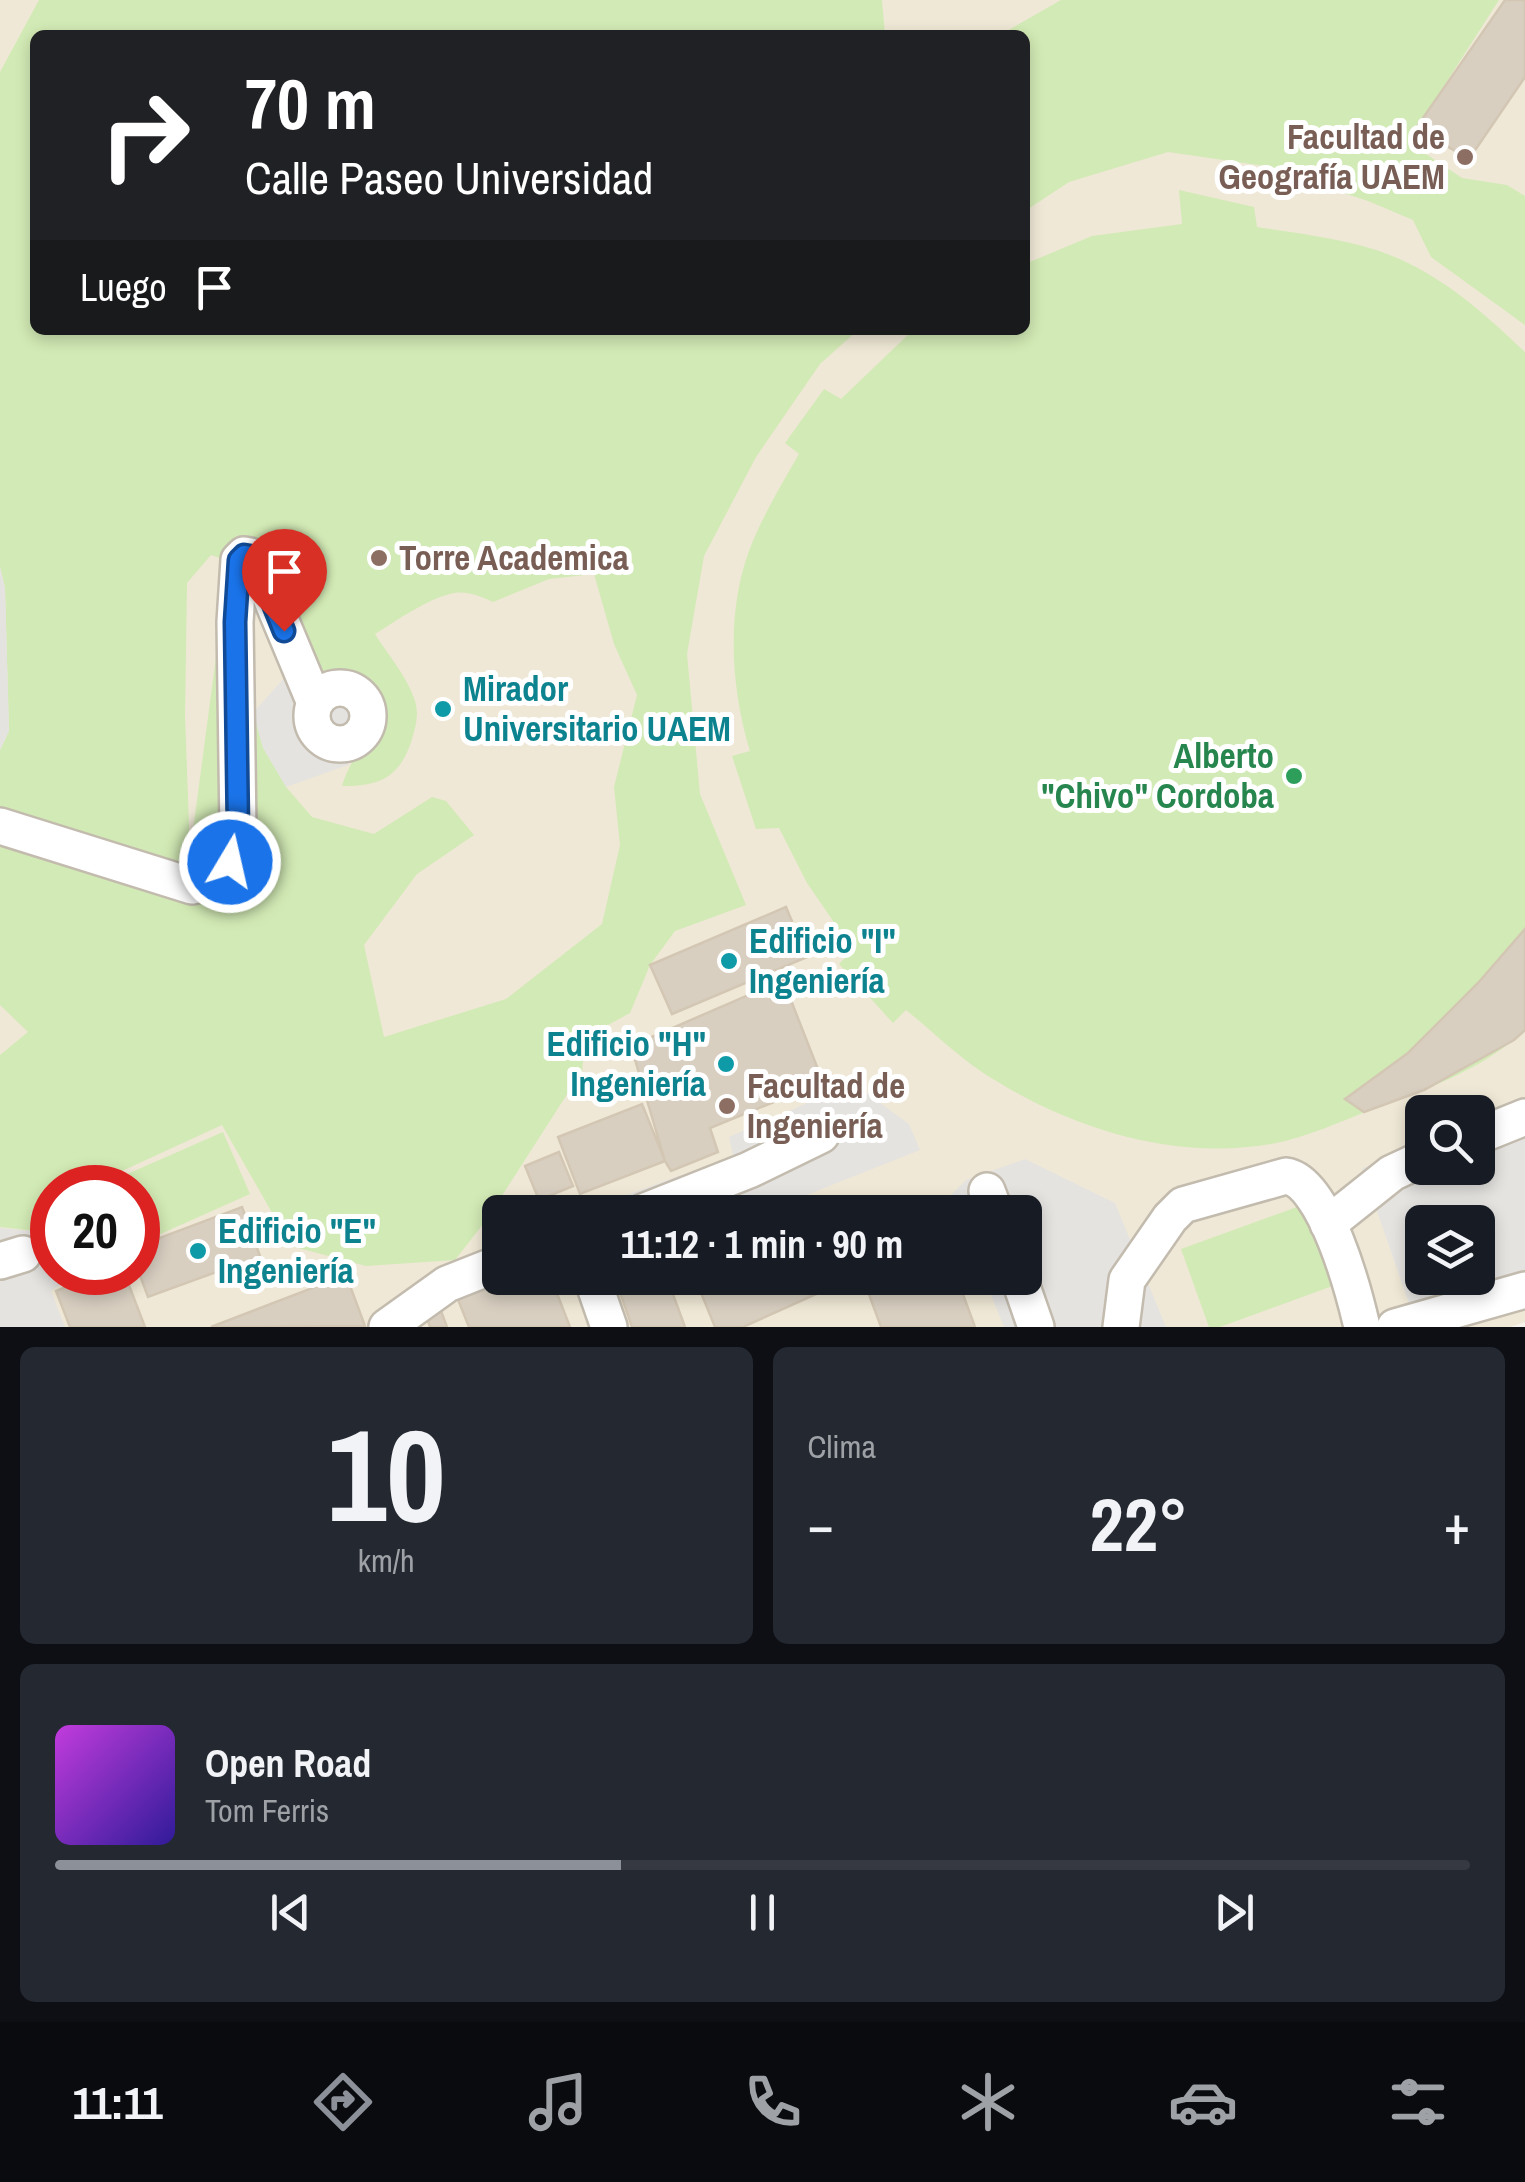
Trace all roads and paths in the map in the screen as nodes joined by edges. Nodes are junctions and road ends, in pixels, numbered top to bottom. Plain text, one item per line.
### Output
1 (315, 703) dead end
2 (0, 826) edge
3 (1525, 1117) edge
4 (1495, 1129) edge
5 (821, 1135) dead end
6 (1405, 1167) edge
7 (686, 1195) edge
8 (1328, 1224) junction
9 (482, 1269) edge
10 (1525, 1290) edge
11 (598, 1295) edge
12 (1025, 1295) edge
13 (388, 1327) edge
14 (609, 1327) edge
15 (1036, 1327) edge
16 (1121, 1327) edge
17 (1362, 1327) edge
18 (1395, 1327) edge

1 - 2 lane
3 - 4 lane
5 - 7 lane
6 - 8 lane
8 - 16 lane
8 - 17 lane
9 - 13 lane
10 - 18 lane
11 - 14 lane
12 - 15 lane

